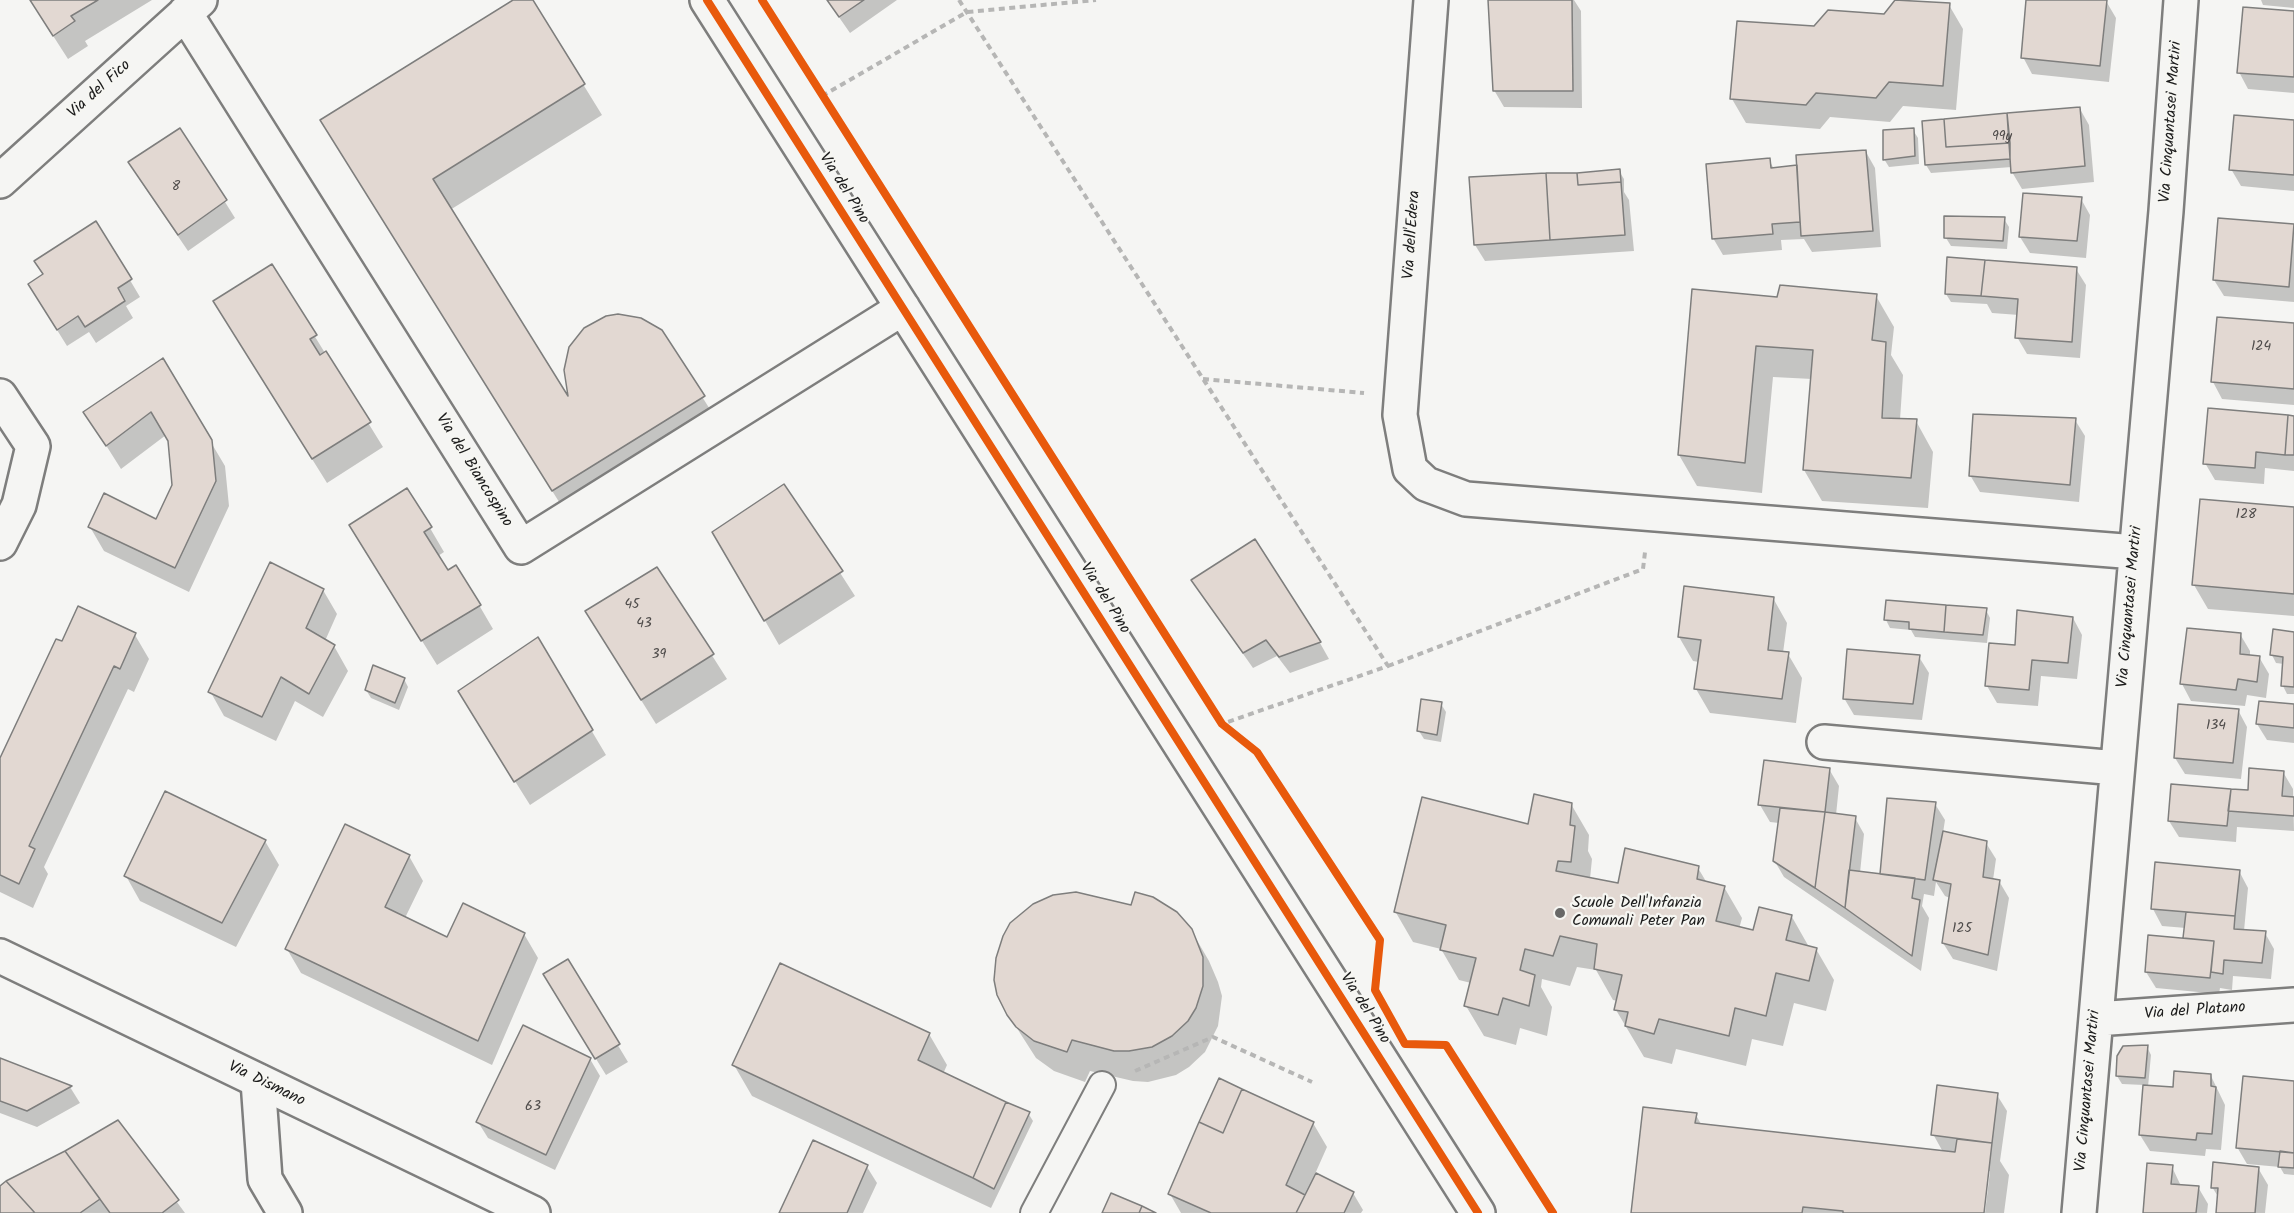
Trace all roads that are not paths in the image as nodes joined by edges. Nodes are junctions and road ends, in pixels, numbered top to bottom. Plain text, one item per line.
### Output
1 (706, 0) edge
2 (1431, 0) edge
3 (2181, 0) edge
4 (192, 7) edge
5 (0, 181) edge
6 (903, 308) junction
7 (0, 396) edge
8 (0, 543) edge
9 (2136, 552) junction
10 (1824, 742) dead end
11 (2117, 768) junction
12 (0, 956) edge
13 (2294, 1005) edge
14 (2096, 1020) junction
15 (258, 1081) junction
16 (1102, 1085) road end
17 (285, 1213) edge
18 (533, 1213) edge
19 (1034, 1213) edge
20 (1478, 1213) edge
21 (2079, 1213) edge

1 - 6 street, Via del Pino
2 - 9 street, Via dell'Edera
3 - 9 street, Via Cinquantasei Martiri
4 - 5 street, Via del Fico
4 - 6 street, Via del Biancospino
6 - 20 street, Via del Pino
7 - 8 street
9 - 11 street, Via Cinquantasei Martiri
10 - 11 street
11 - 14 street, Via Cinquantasei Martiri
12 - 15 street, Via Dismano
13 - 14 street, Via del Platano
14 - 21 street, Via Cinquantasei Martiri
15 - 17 street
15 - 18 street, Via Dismano
16 - 19 lane

